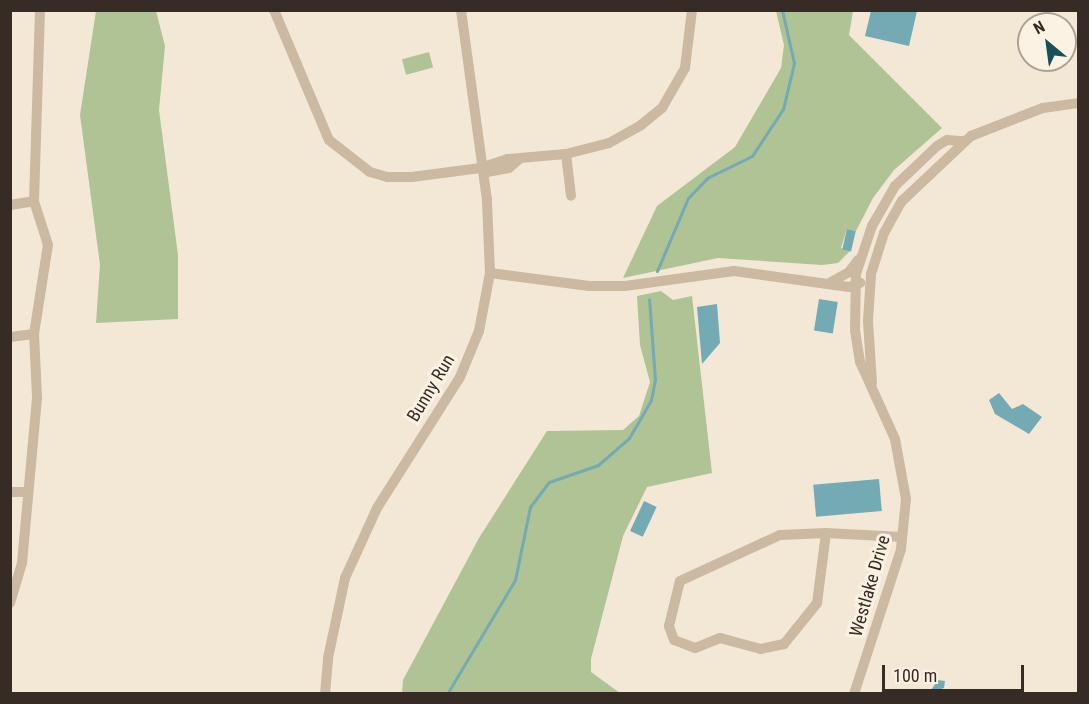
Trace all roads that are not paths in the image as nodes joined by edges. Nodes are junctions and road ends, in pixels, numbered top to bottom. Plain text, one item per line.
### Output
1 (40, 10) edge
2 (274, 10) edge
3 (461, 10) edge
4 (692, 10) edge
5 (1078, 103) edge
6 (963, 141) junction
7 (567, 154) junction
8 (480, 168) junction
9 (571, 196) dead end
10 (34, 201) junction
11 (10, 205) edge
12 (860, 257) junction
13 (490, 273) junction
14 (871, 274) junction
15 (831, 282) junction
16 (856, 286) junction
17 (34, 334) junction
18 (10, 337) edge
19 (872, 383) junction
20 (10, 492) edge
21 (27, 492) junction
22 (826, 533) junction
23 (902, 537) junction
24 (10, 603) edge
25 (325, 693) edge
26 (854, 693) edge

1 - 10 street
2 - 8 street
3 - 8 street, Bunny Run
4 - 7 street
5 - 6 street, Westlake Drive
6 - 12 street, Westlake Drive
6 - 14 street, Westlake Drive
7 - 8 street
7 - 9 street
8 - 13 street, Bunny Run
10 - 11 street
10 - 17 street
12 - 15 street
12 - 16 street, Westlake Drive
13 - 15 street
13 - 25 street, Bunny Run
14 - 16 street
14 - 19 street, Westlake Drive
15 - 16 street
16 - 19 street, Westlake Drive
17 - 18 street
17 - 21 street
19 - 23 street, Westlake Drive
20 - 21 street
21 - 24 street
22 - 22 street
22 - 23 street
23 - 26 street, Westlake Drive

